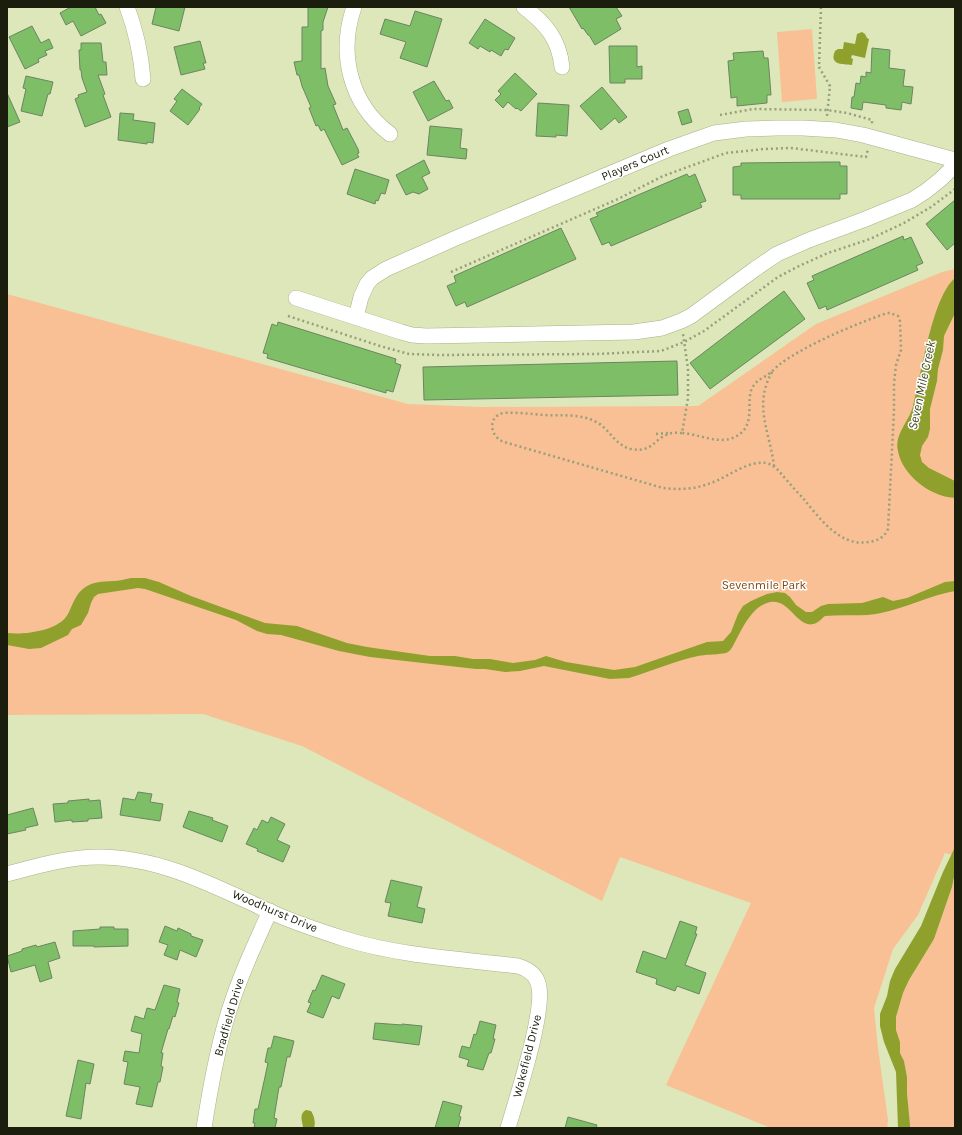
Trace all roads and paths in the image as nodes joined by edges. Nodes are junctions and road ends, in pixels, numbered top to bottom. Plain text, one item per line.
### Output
1 (127, 7) edge
2 (354, 7) edge
3 (524, 7) edge
4 (821, 7) edge
5 (562, 67) dead end
6 (143, 79) dead end
7 (827, 110) junction
8 (720, 115) dead end
9 (826, 130) junction
10 (873, 130) dead end
11 (390, 134) dead end
12 (868, 148) dead end
13 (955, 160) edge
14 (955, 165) edge
15 (955, 189) edge
16 (451, 272) dead end
17 (296, 298) dead end
18 (288, 316) dead end
19 (356, 317) junction
20 (681, 321) junction
21 (684, 342) junction
22 (772, 372) junction
23 (670, 433) junction
24 (682, 433) junction
25 (656, 434) dead end
26 (774, 466) junction
27 (7, 874) edge
28 (270, 911) junction
29 (538, 983) joint
30 (204, 1128) edge
31 (508, 1128) edge

1 - 6 street
2 - 11 street
3 - 5 street
4 - 7 path
7 - 8 path
7 - 9 path
7 - 10 path
9 - 13 street, Players Court
9 - 19 street, Players Court
12 - 16 path
14 - 20 street
15 - 21 path
17 - 19 street
18 - 21 path
19 - 20 street
20 - 21 path
21 - 24 path
22 - 24 path
22 - 26 path
22 - 26 path
23 - 24 path
23 - 25 path
23 - 26 path
27 - 28 street, Woodhurst Drive
28 - 29 street, Woodhurst Drive
28 - 30 street, Bradfield Drive
29 - 31 street, Wakefield Drive

